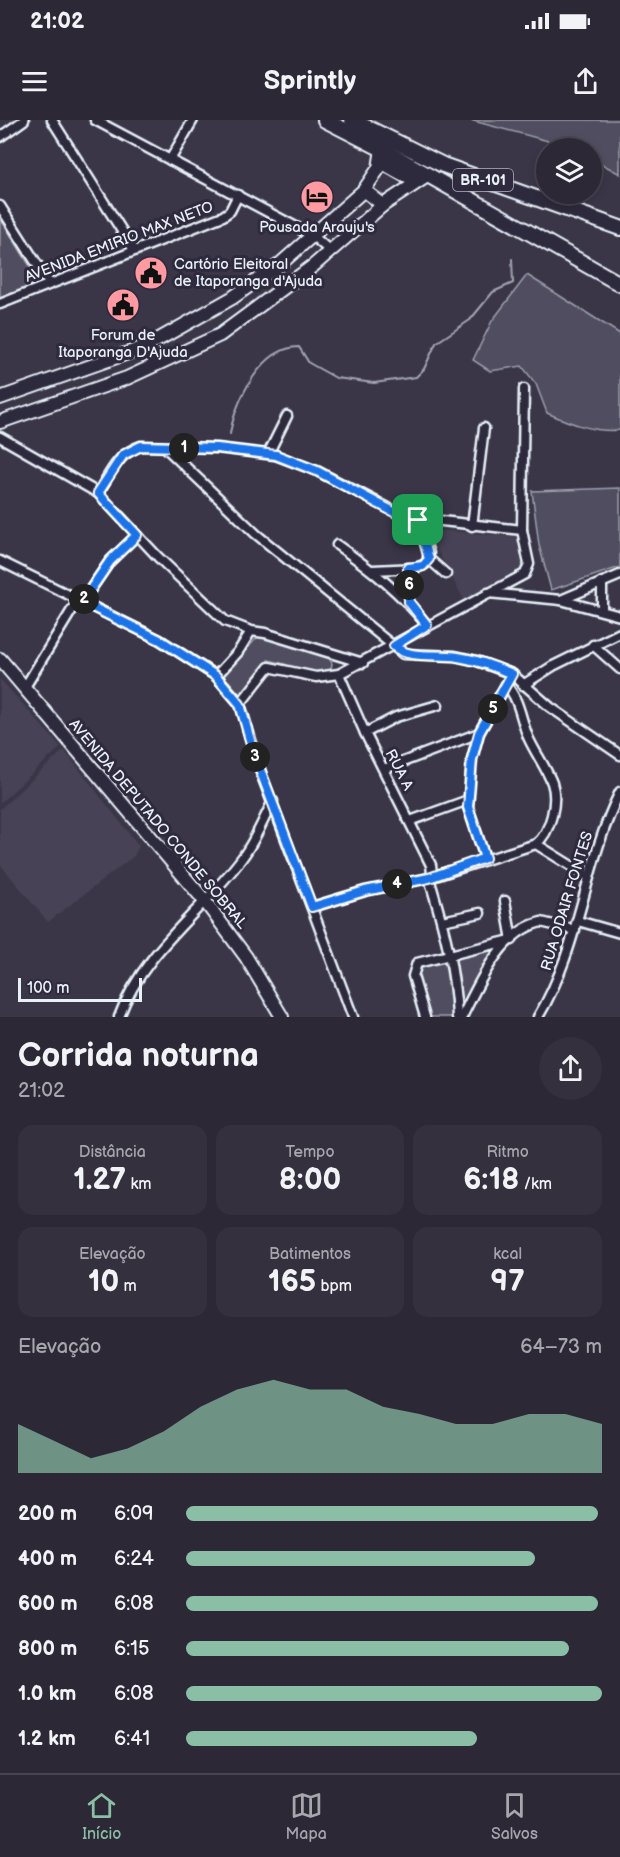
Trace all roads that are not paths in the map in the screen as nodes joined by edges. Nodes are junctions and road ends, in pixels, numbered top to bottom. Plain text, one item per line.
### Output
1 (24, 120) edge
2 (52, 120) edge
3 (95, 120) edge
4 (193, 120) edge
5 (326, 120) edge
6 (351, 120) edge
7 (0, 137) edge
8 (381, 155) junction
9 (170, 160) junction
10 (422, 179) junction
11 (364, 190) junction
12 (238, 195) junction
13 (382, 205) junction
14 (0, 206) edge
15 (620, 228) edge
16 (313, 236) junction
17 (134, 250) junction
18 (330, 251) junction
19 (49, 283) junction
20 (620, 284) edge
21 (0, 303) edge
22 (524, 390) dead end
23 (0, 398) edge
24 (287, 416) dead end
25 (0, 422) edge
26 (484, 428) dead end
27 (0, 437) edge
28 (167, 448) junction
29 (268, 454) junction
30 (98, 493) junction
31 (418, 520) junction
32 (472, 526) junction
33 (522, 530) junction
34 (137, 535) junction
35 (337, 545) dead end
36 (429, 559) junction
37 (0, 561) edge
38 (408, 568) junction
39 (373, 570) junction
40 (446, 574) dead end
41 (620, 575) edge
42 (602, 582) junction
43 (487, 593) junction
44 (561, 600) junction
45 (80, 601) junction
46 (409, 602) junction
47 (602, 610) junction
48 (620, 616) edge
49 (427, 625) junction
50 (251, 632) junction
51 (620, 633) edge
52 (593, 645) junction
53 (394, 646) junction
54 (0, 658) edge
55 (363, 663) junction
56 (620, 669) edge
57 (339, 674) junction
58 (512, 674) junction
59 (216, 676) junction
60 (523, 685) junction
61 (506, 686) junction
62 (25, 687) junction
63 (240, 704) junction
64 (438, 705) dead end
65 (365, 733) junction
66 (479, 733) junction
67 (620, 755) edge
68 (384, 769) junction
69 (620, 792) edge
70 (468, 800) junction
71 (273, 801) junction
72 (410, 821) junction
73 (536, 844) junction
74 (485, 858) junction
75 (589, 877) junction
76 (429, 878) junction
77 (204, 900) junction
78 (505, 901) dead end
79 (312, 907) junction
80 (480, 913) dead end
81 (442, 921) junction
82 (578, 921) junction
83 (575, 930) junction
84 (620, 933) edge
85 (512, 940) junction
86 (450, 955) junction
87 (119, 1017) edge
88 (282, 1017) edge
89 (353, 1017) edge
90 (425, 1017) edge
91 (457, 1017) edge
92 (462, 1017) edge
93 (538, 1017) edge

1 - 7 street
2 - 17 street
3 - 9 street, AVENIDA EMIRIO MAX NETO
4 - 9 street
5 - 8 highway, BR-101
6 - 15 highway, BR-101
8 - 10 highway, BR-101
8 - 11 main road
9 - 12 street, AVENIDA EMIRIO MAX NETO
10 - 13 main road
10 - 20 highway, BR-101
11 - 13 main road
11 - 16 main road
12 - 16 street, AVENIDA EMIRIO MAX NETO
12 - 17 street, AVENIDA EMIRIO MAX NETO
13 - 18 main road
14 - 19 street
16 - 18 street, AVENIDA EMIRIO MAX NETO
16 - 23 main road
17 - 19 street, AVENIDA EMIRIO MAX NETO
18 - 25 main road
19 - 21 street, AVENIDA EMIRIO MAX NETO
22 - 33 street
24 - 29 street
26 - 32 street
27 - 30 street
28 - 29 street
28 - 30 street
28 - 53 street
29 - 31 street
30 - 34 street
31 - 32 street
31 - 36 street
32 - 33 street
33 - 43 street
34 - 45 street
34 - 50 street
35 - 39 street
36 - 38 street
36 - 40 street
37 - 45 street
38 - 39 street
38 - 46 street
39 - 46 street
41 - 42 street
42 - 44 street
42 - 47 street
43 - 44 street
43 - 49 street
44 - 47 street
45 - 59 street
45 - 62 street
46 - 49 street
47 - 48 street
49 - 53 street
50 - 55 street
50 - 59 street
51 - 52 street
52 - 56 street
52 - 60 street
53 - 55 street
53 - 58 street
54 - 62 main road, AVENIDA DEPUTADO CONDE SOBRAL
55 - 57 street
57 - 63 street
57 - 65 street, RUA A
58 - 60 street
58 - 61 street
59 - 63 street
60 - 67 street
61 - 66 street
61 - 73 street
62 - 77 main road, AVENIDA DEPUTADO CONDE SOBRAL
63 - 71 street
64 - 65 street
65 - 68 street, RUA A
66 - 68 street
66 - 70 street
68 - 72 street, RUA A
69 - 75 street, RUA ODAIR FONTES
70 - 72 street
70 - 74 street
71 - 77 street
71 - 79 street
72 - 76 street, RUA A
73 - 74 street
73 - 75 street
74 - 76 street
75 - 82 street, RUA ODAIR FONTES
76 - 79 street
76 - 81 street, RUA A
77 - 87 street
77 - 88 main road, AVENIDA DEPUTADO CONDE SOBRAL
78 - 85 street
79 - 89 street
80 - 81 street
81 - 86 street, RUA A
82 - 83 street, RUA ODAIR FONTES
82 - 84 street
83 - 85 street
83 - 93 street, RUA ODAIR FONTES
85 - 86 street
85 - 92 street
86 - 90 street
86 - 91 street, RUA A

